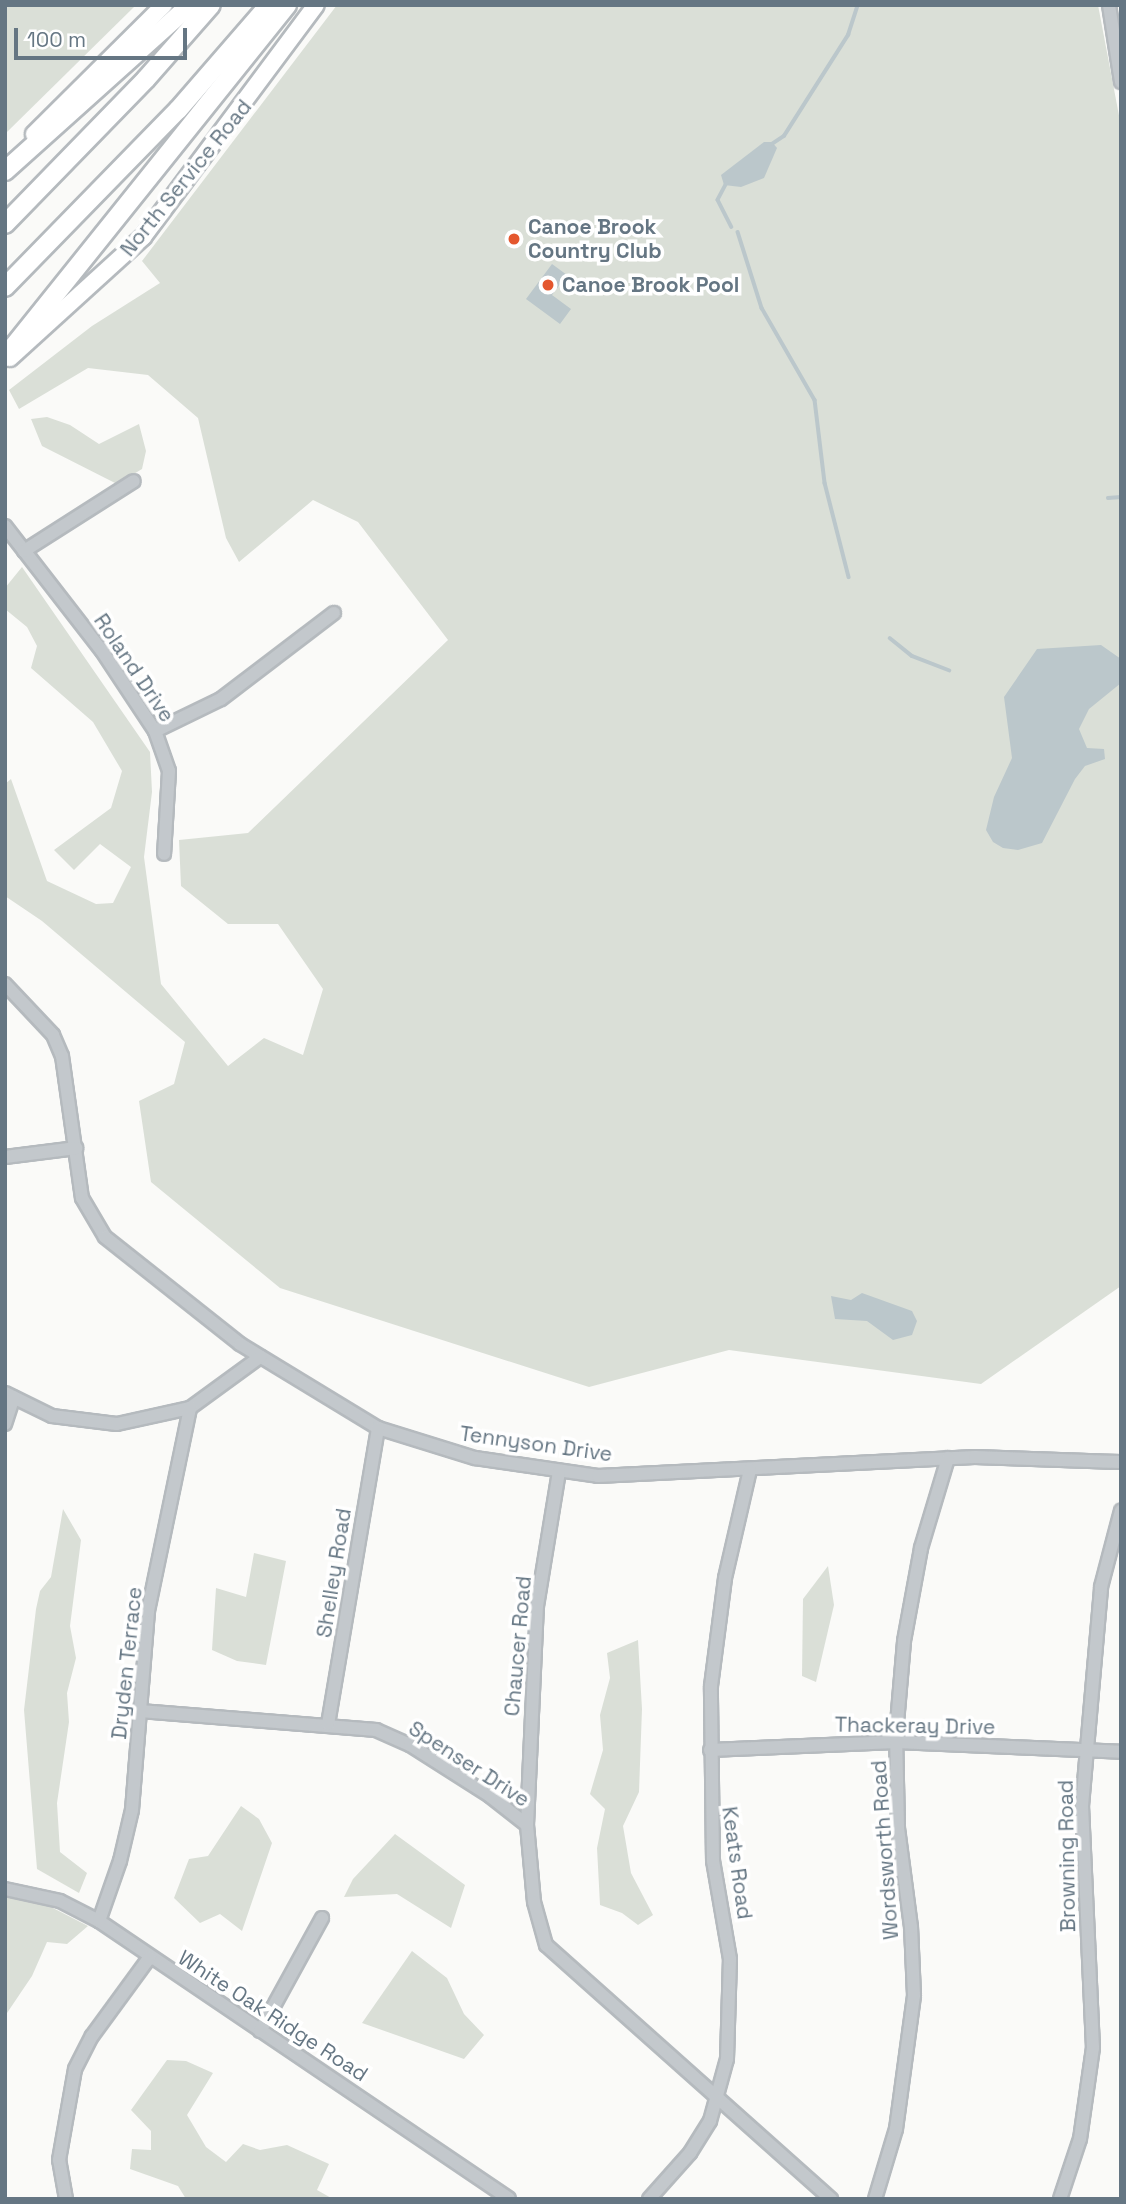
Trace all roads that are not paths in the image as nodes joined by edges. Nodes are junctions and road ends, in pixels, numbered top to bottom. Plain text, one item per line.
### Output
1 (164, 5) edge
2 (190, 5) edge
3 (211, 5) edge
4 (269, 5) edge
5 (287, 5) edge
6 (316, 5) edge
7 (1109, 5) edge
8 (1121, 82) edge
9 (5, 163) edge
10 (5, 171) edge
11 (5, 224) edge
12 (5, 287) edge
13 (5, 359) edge
14 (134, 481) dead end
15 (5, 526) edge
16 (24, 551) junction
17 (334, 613) dead end
18 (155, 731) junction
19 (164, 854) dead end
20 (5, 984) edge
21 (76, 1148) junction
22 (5, 1157) edge
23 (260, 1357) junction
24 (10, 1395) edge
25 (190, 1408) junction
26 (5, 1424) edge
27 (378, 1427) junction
28 (948, 1458) junction
29 (1121, 1462) edge
30 (750, 1470) junction
31 (559, 1471) junction
32 (1121, 1511) edge
33 (140, 1711) junction
34 (328, 1724) junction
35 (896, 1742) junction
36 (709, 1750) junction
37 (1085, 1750) junction
38 (1121, 1752) edge
39 (527, 1825) junction
40 (5, 1889) edge
41 (322, 1918) dead end
42 (99, 1921) junction
43 (149, 1958) junction
44 (260, 2031) junction
45 (719, 2099) junction
46 (66, 2199) edge
47 (509, 2199) edge
48 (649, 2199) edge
49 (831, 2199) edge
50 (876, 2199) edge
51 (1060, 2199) edge

1 - 9 main road
2 - 10 highway
3 - 11 highway
4 - 12 highway
5 - 13 highway
6 - 13 main road, North Service Road
7 - 8 street
14 - 16 street
15 - 16 street, Roland Drive
16 - 18 street, Roland Drive
17 - 18 street
18 - 19 street, Roland Drive
20 - 21 street, Tennyson Drive
21 - 22 street
21 - 23 street, Tennyson Drive
23 - 25 street
23 - 27 street, Tennyson Drive
24 - 25 street
24 - 26 street
25 - 33 street, Dryden Terrace
27 - 31 street, Tennyson Drive
27 - 34 street, Shelley Road
28 - 29 street, Tennyson Drive
28 - 30 street, Tennyson Drive
28 - 35 street, Wordsworth Road
30 - 31 street, Tennyson Drive
30 - 36 street, Keats Road
31 - 39 street, Chaucer Road
32 - 37 street, Browning Road
33 - 34 street, Spenser Drive
33 - 42 street, Dryden Terrace
34 - 39 street, Spenser Drive
35 - 36 street, Thackeray Drive
35 - 37 street, Thackeray Drive
35 - 50 street, Wordsworth Road
36 - 45 street, Keats Road
37 - 38 street, Thackeray Drive
37 - 51 street, Browning Road
39 - 45 street, Spenser Drive
40 - 42 street, White Oak Ridge Road
41 - 44 street
42 - 43 street, White Oak Ridge Road
43 - 44 street, White Oak Ridge Road
43 - 46 street
44 - 47 street, White Oak Ridge Road
45 - 48 street, Keats Road
45 - 49 street, Spenser Drive

